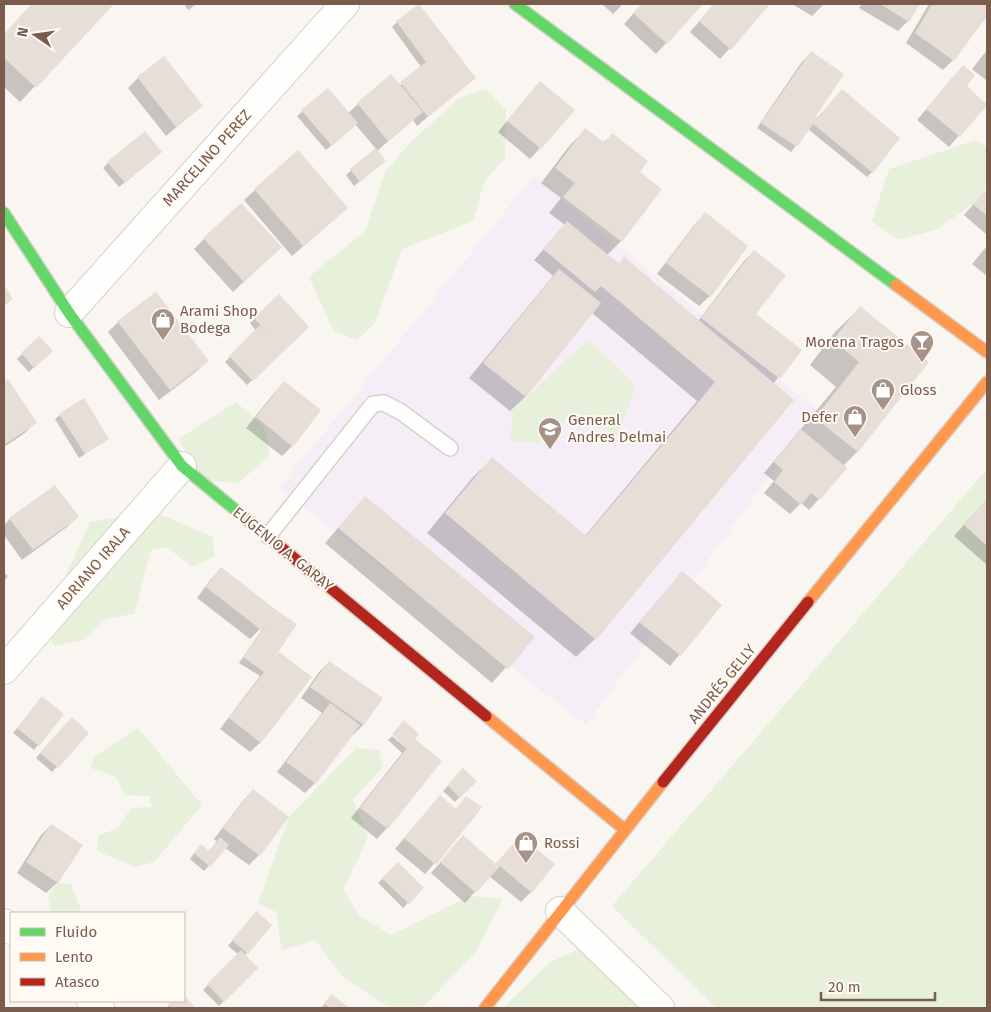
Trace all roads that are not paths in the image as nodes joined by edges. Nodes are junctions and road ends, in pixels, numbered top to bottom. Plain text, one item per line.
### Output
1 (345, 4) edge
2 (515, 4) edge
3 (4, 212) edge
4 (69, 313) junction
5 (987, 352) edge
6 (987, 382) edge
7 (450, 448) dead end
8 (182, 466) junction
9 (268, 536) junction
10 (4, 670) edge
11 (624, 829) junction
12 (560, 911) junction
13 (485, 1008) edge
14 (660, 1008) edge

1 - 4 street, MARCELINO PEREZ
2 - 5 street
3 - 4 street, EUGENIO A. GARAY
4 - 8 street, EUGENIO A. GARAY
6 - 11 street, ANDRÉS GELLY
7 - 9 lane
8 - 9 street, EUGENIO A. GARAY
8 - 10 street, ADRIANO IRALA
9 - 11 street, EUGENIO A. GARAY
11 - 12 street, ANDRÉS GELLY
12 - 13 street, ANDRÉS GELLY
12 - 14 street

